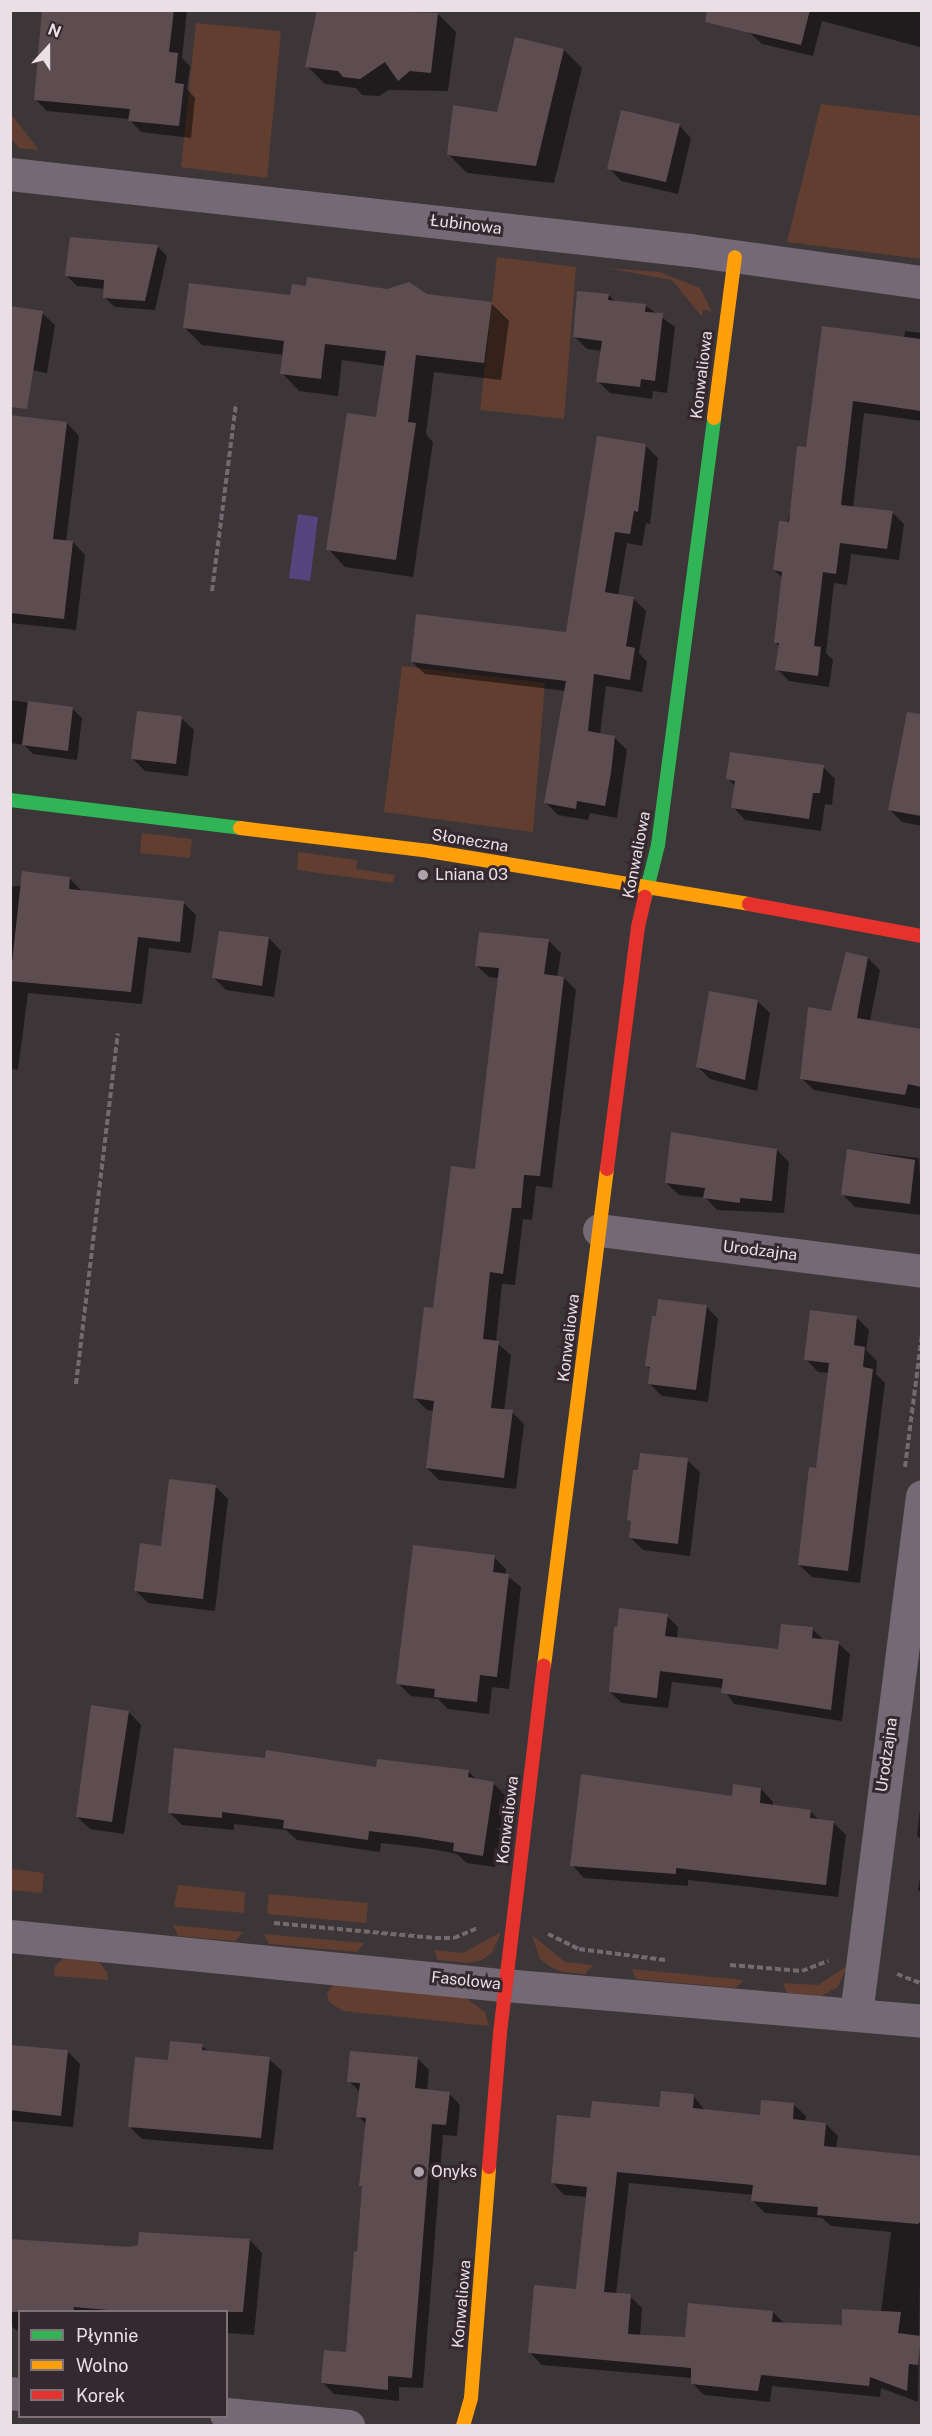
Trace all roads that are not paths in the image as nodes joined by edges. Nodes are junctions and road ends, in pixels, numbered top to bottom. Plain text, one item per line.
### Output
1 (10, 174) edge
2 (735, 257) junction
3 (921, 282) edge
4 (10, 800) edge
5 (649, 886) junction
6 (921, 936) edge
7 (599, 1230) junction
8 (921, 1271) edge
9 (921, 1496) edge
10 (10, 1936) edge
11 (505, 1985) junction
12 (856, 2014) junction
13 (921, 2020) edge
14 (228, 2414) edge
15 (348, 2426) edge
16 (463, 2426) edge

1 - 2 street, Łubinowa
2 - 3 street, Łubinowa
2 - 5 street, Konwaliowa
4 - 5 street, Słoneczna
5 - 6 street, Słoneczna
5 - 7 street, Konwaliowa
7 - 8 street, Urodzajna
7 - 11 street, Konwaliowa
9 - 12 street, Urodzajna
10 - 11 street, Fasolowa
11 - 12 street, Fasolowa
11 - 16 street, Konwaliowa
12 - 13 street, Fasolowa
14 - 15 street

